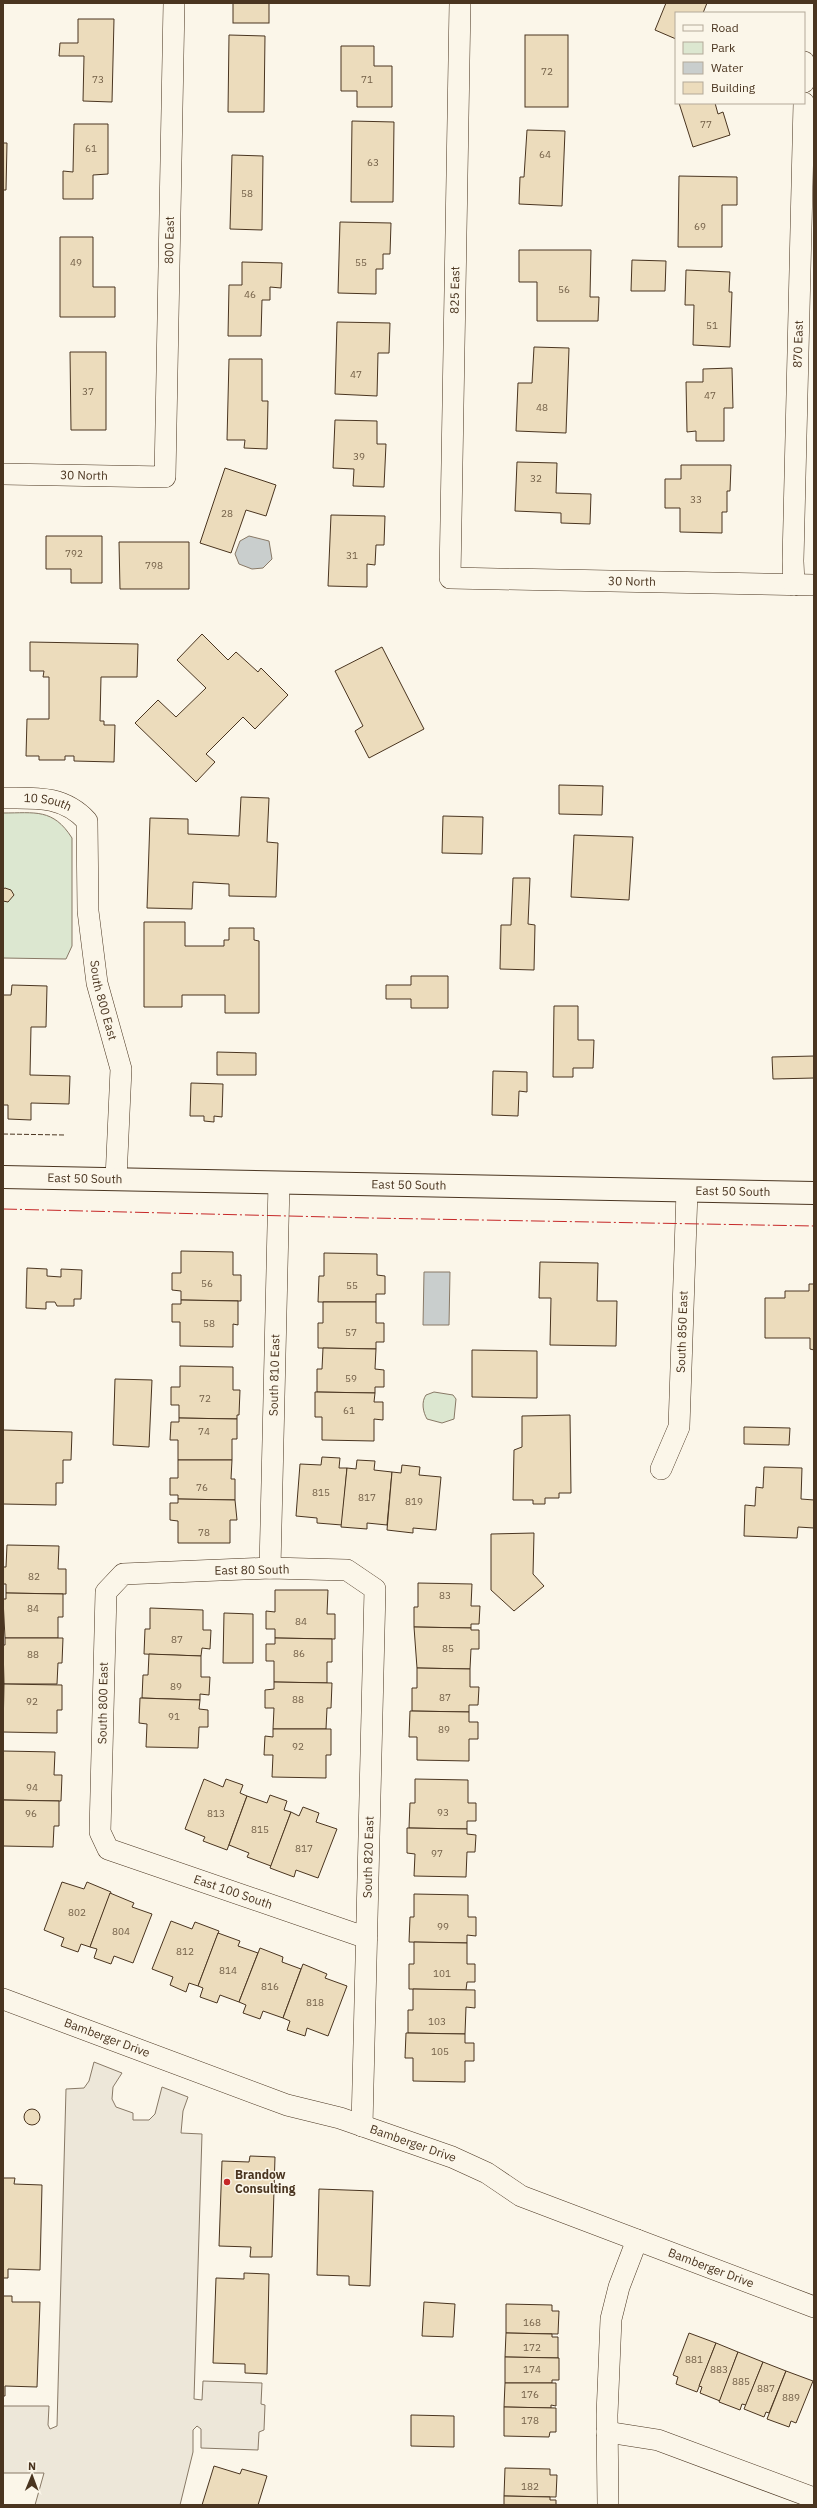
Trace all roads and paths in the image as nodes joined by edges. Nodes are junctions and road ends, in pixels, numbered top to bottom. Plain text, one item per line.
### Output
1 (174, 3) edge
2 (460, 3) edge
3 (804, 104) edge
4 (3, 474) edge
5 (166, 477) joint
6 (450, 578) joint
7 (804, 585) edge
8 (3, 798) edge
9 (87, 821) joint
10 (3, 1177) edge
11 (116, 1179) junction
12 (279, 1183) junction
13 (687, 1191) junction
14 (814, 1193) edge
15 (661, 1469) dead end
16 (270, 1568) junction
17 (124, 1574) joint
18 (375, 1588) joint
19 (104, 1839) joint
20 (367, 1938) junction
21 (3, 1999) edge
22 (362, 2126) junction
23 (637, 2240) junction
24 (814, 2307) edge
25 (607, 2432) junction
26 (814, 2498) edge
27 (608, 2505) edge

1 - 5 street, 800 East
2 - 6 street, 825 East
3 - 7 street, 870 East
4 - 5 street, 30 North
6 - 7 street, 30 North
8 - 9 street, 10 South
9 - 11 street, South 800 East
10 - 11 main road, East 50 South
11 - 12 main road, East 50 South
12 - 13 main road, East 50 South
12 - 16 street, South 810 East
13 - 14 main road, East 50 South
13 - 15 street, South 850 East
16 - 17 street, East 80 South
16 - 18 street, East 80 South
17 - 19 street, South 800 East
18 - 20 street, South 820 East
19 - 20 street, East 100 South
20 - 22 street, South 820 East
21 - 22 street, Bamberger Drive
22 - 23 street, Bamberger Drive
23 - 24 street, Bamberger Drive
23 - 25 street
25 - 26 street
25 - 27 street

